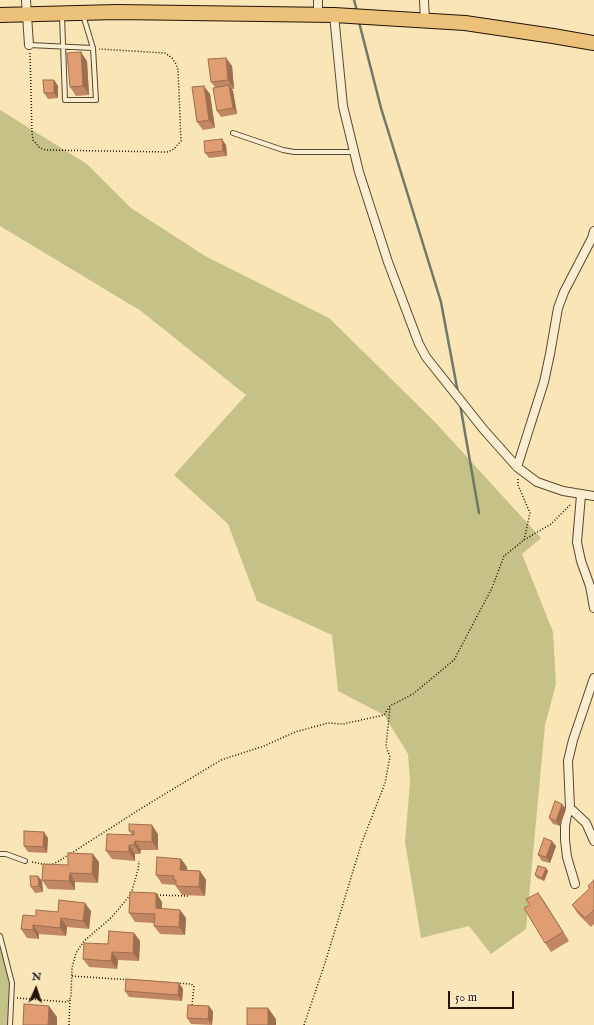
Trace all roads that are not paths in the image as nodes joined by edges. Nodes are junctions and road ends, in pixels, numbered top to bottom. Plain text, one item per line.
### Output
1 (26, 0) edge
2 (318, 0) edge
3 (424, 0) edge
4 (83, 13) junction
5 (62, 14) junction
6 (0, 15) edge
7 (26, 15) junction
8 (334, 15) junction
9 (318, 16) junction
10 (425, 22) junction
11 (594, 43) edge
12 (29, 45) joint
13 (62, 48) junction
14 (93, 48) junction
15 (233, 133) dead end
16 (354, 152) junction
17 (594, 231) edge
18 (517, 467) junction
19 (581, 495) junction
20 (594, 496) edge
21 (594, 608) edge
22 (594, 678) edge
23 (570, 808) junction
24 (594, 841) edge
25 (0, 854) edge
26 (24, 861) road end
27 (575, 884) dead end
28 (0, 936) edge
29 (10, 1025) edge

1 - 7 street
2 - 9 street
3 - 10 street
4 - 5 highway
4 - 9 highway
4 - 14 lane
5 - 7 highway
5 - 13 lane
6 - 7 highway
7 - 12 street
8 - 9 highway
8 - 10 highway
8 - 16 street
10 - 11 highway
12 - 13 lane
13 - 14 lane
13 - 14 lane
15 - 16 lane
16 - 18 street
17 - 18 street
18 - 19 street
19 - 20 street
19 - 21 street
22 - 23 street
23 - 24 street
23 - 27 street
25 - 26 lane
28 - 29 lane

